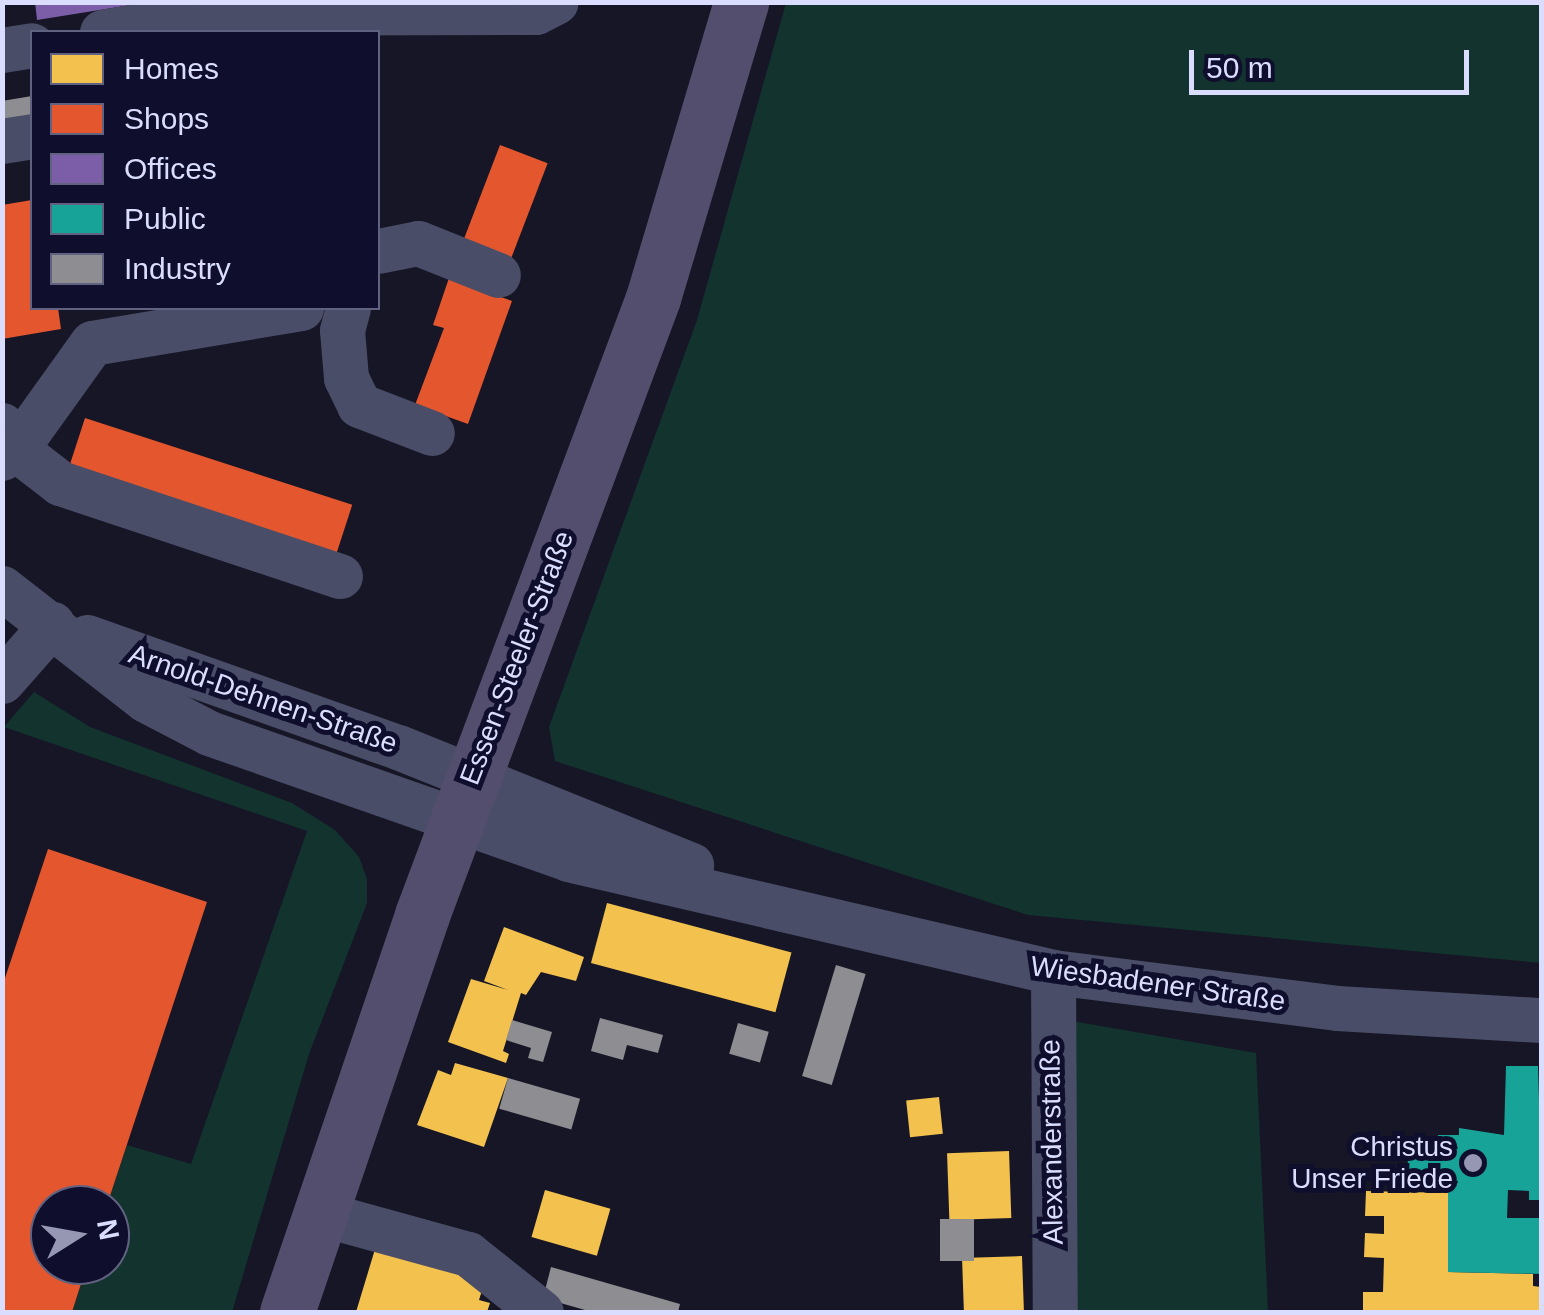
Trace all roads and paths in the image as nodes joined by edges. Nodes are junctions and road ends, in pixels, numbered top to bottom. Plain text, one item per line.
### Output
1 (556, 2) edge
2 (741, 2) edge
3 (114, 30) edge
4 (30, 44) edge
5 (2, 50) edge
6 (30, 136) edge
7 (2, 141) edge
8 (380, 251) edge
9 (498, 275) dead end
10 (289, 310) edge
11 (347, 310) edge
12 (432, 432) dead end
13 (7, 444) edge
14 (340, 576) dead end
15 (2, 588) edge
16 (52, 624) junction
17 (2, 680) edge
18 (464, 798) junction
19 (1053, 972) junction
20 (1542, 1020) edge
21 (319, 1213) junction
22 (288, 1312) edge
23 (541, 1312) edge
24 (1055, 1312) edge

1 - 3 street
2 - 18 main road, Essen-Steeler-Straße
4 - 5 street
6 - 7 street
8 - 9 street
10 - 13 street
11 - 12 street
13 - 14 street
15 - 16 street, Arnold-Dehnen-Straße
16 - 17 street
16 - 18 street, Arnold-Dehnen-Straße
18 - 19 street, Wiesbadener Straße
18 - 21 main road, Essen-Steeler-Straße
19 - 20 street, Wiesbadener Straße
19 - 24 street, Alexanderstraße
21 - 22 main road, Essen-Steeler-Straße
21 - 23 street

